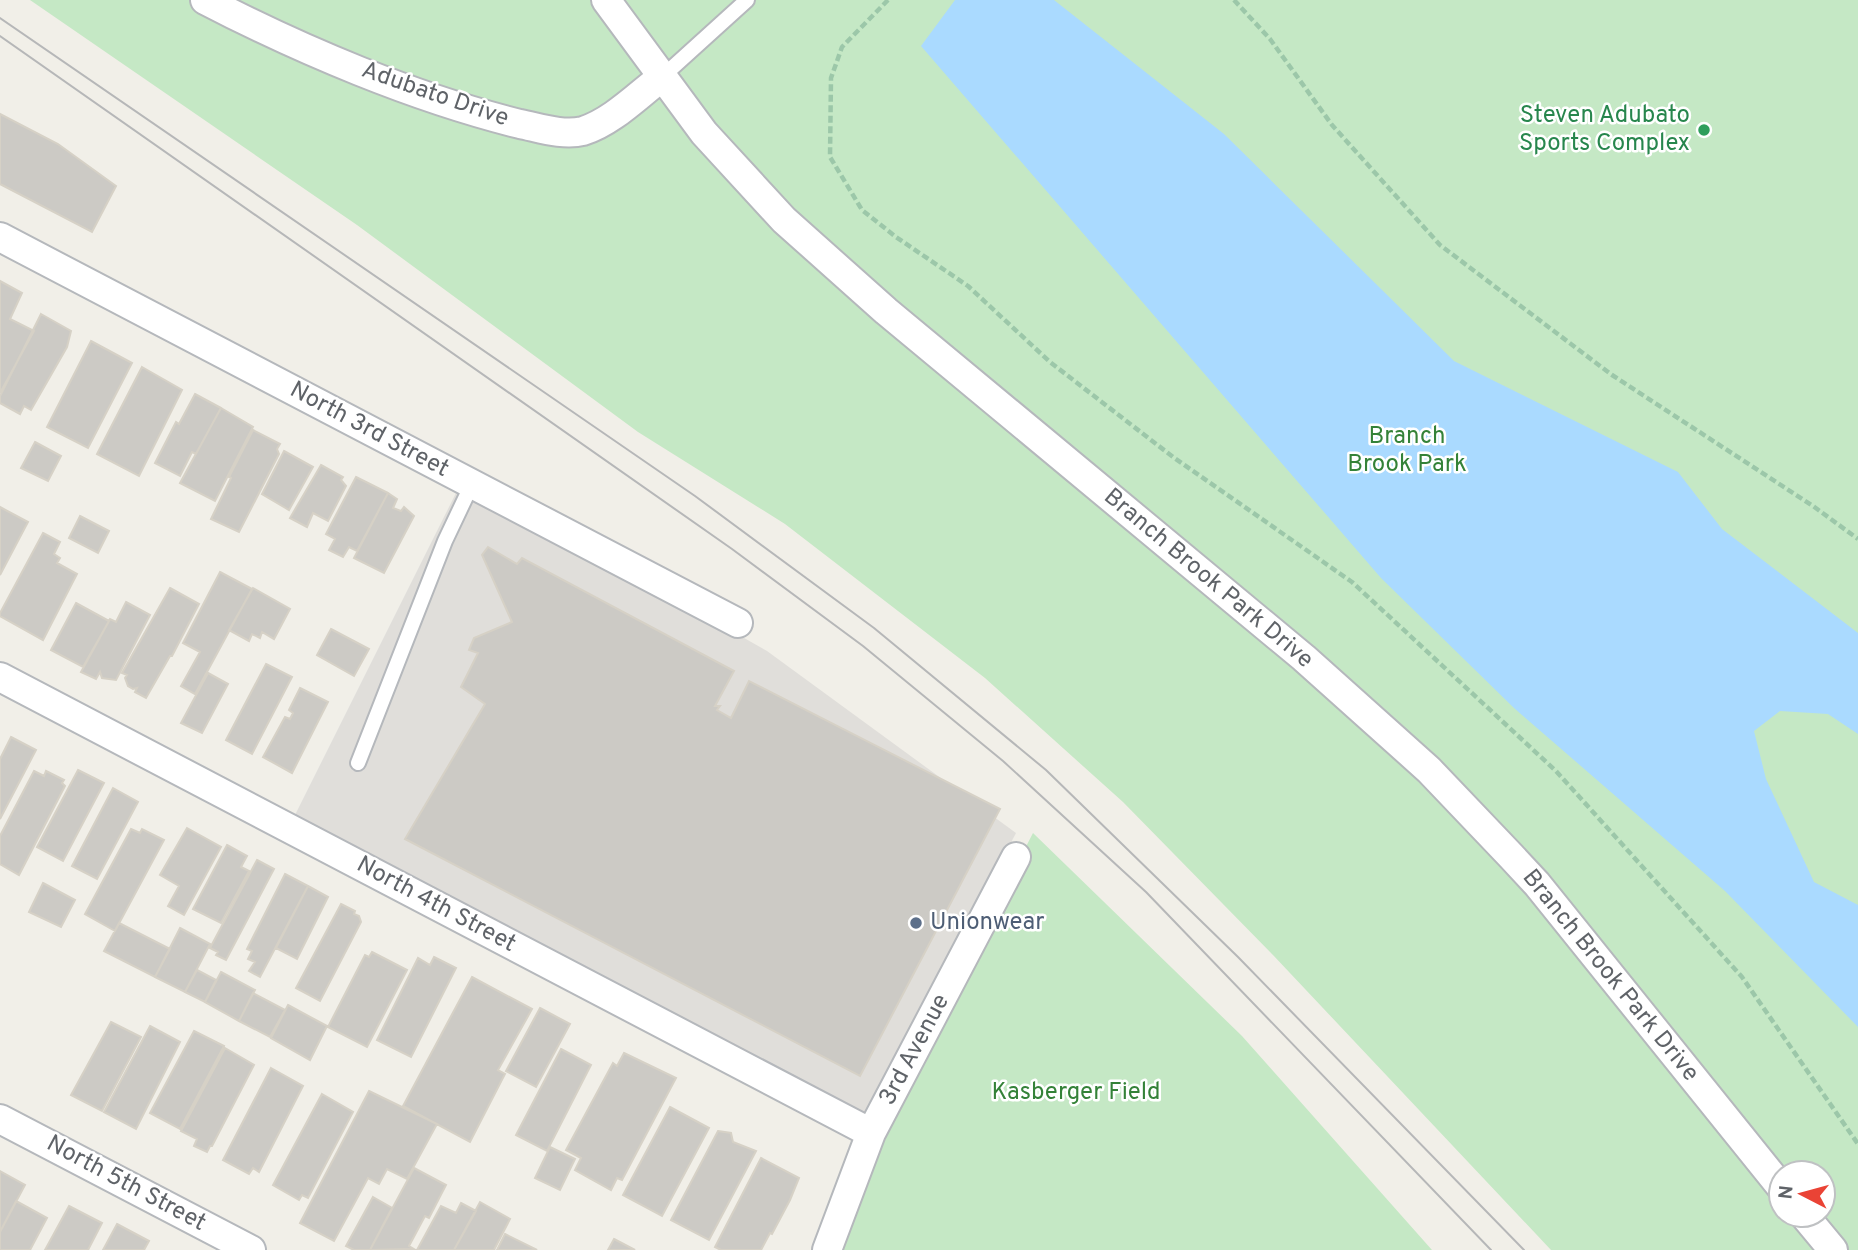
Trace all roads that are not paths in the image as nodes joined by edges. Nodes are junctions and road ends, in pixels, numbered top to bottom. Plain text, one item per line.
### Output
1 (205, 0) edge
2 (606, 0) edge
3 (745, 1) edge
4 (662, 77) junction
5 (0, 237) edge
6 (472, 484) junction
7 (738, 623) dead end
8 (0, 677) edge
9 (358, 763) dead end
10 (1016, 857) dead end
11 (0, 1119) edge
12 (872, 1133) junction
13 (1767, 1170) edge
14 (1816, 1229) edge
15 (251, 1250) edge
16 (827, 1250) edge
17 (1833, 1250) edge

1 - 4 street, Adubato Drive
2 - 4 street, Branch Brook Park Drive
3 - 4 lane
4 - 13 street, Branch Brook Park Drive
5 - 6 street, North 3rd Street
6 - 7 street, North 3rd Street
6 - 9 lane
8 - 12 street, North 4th Street
10 - 12 street, 3rd Avenue
11 - 15 street, North 5th Street
12 - 16 street, 3rd Avenue
14 - 17 street

